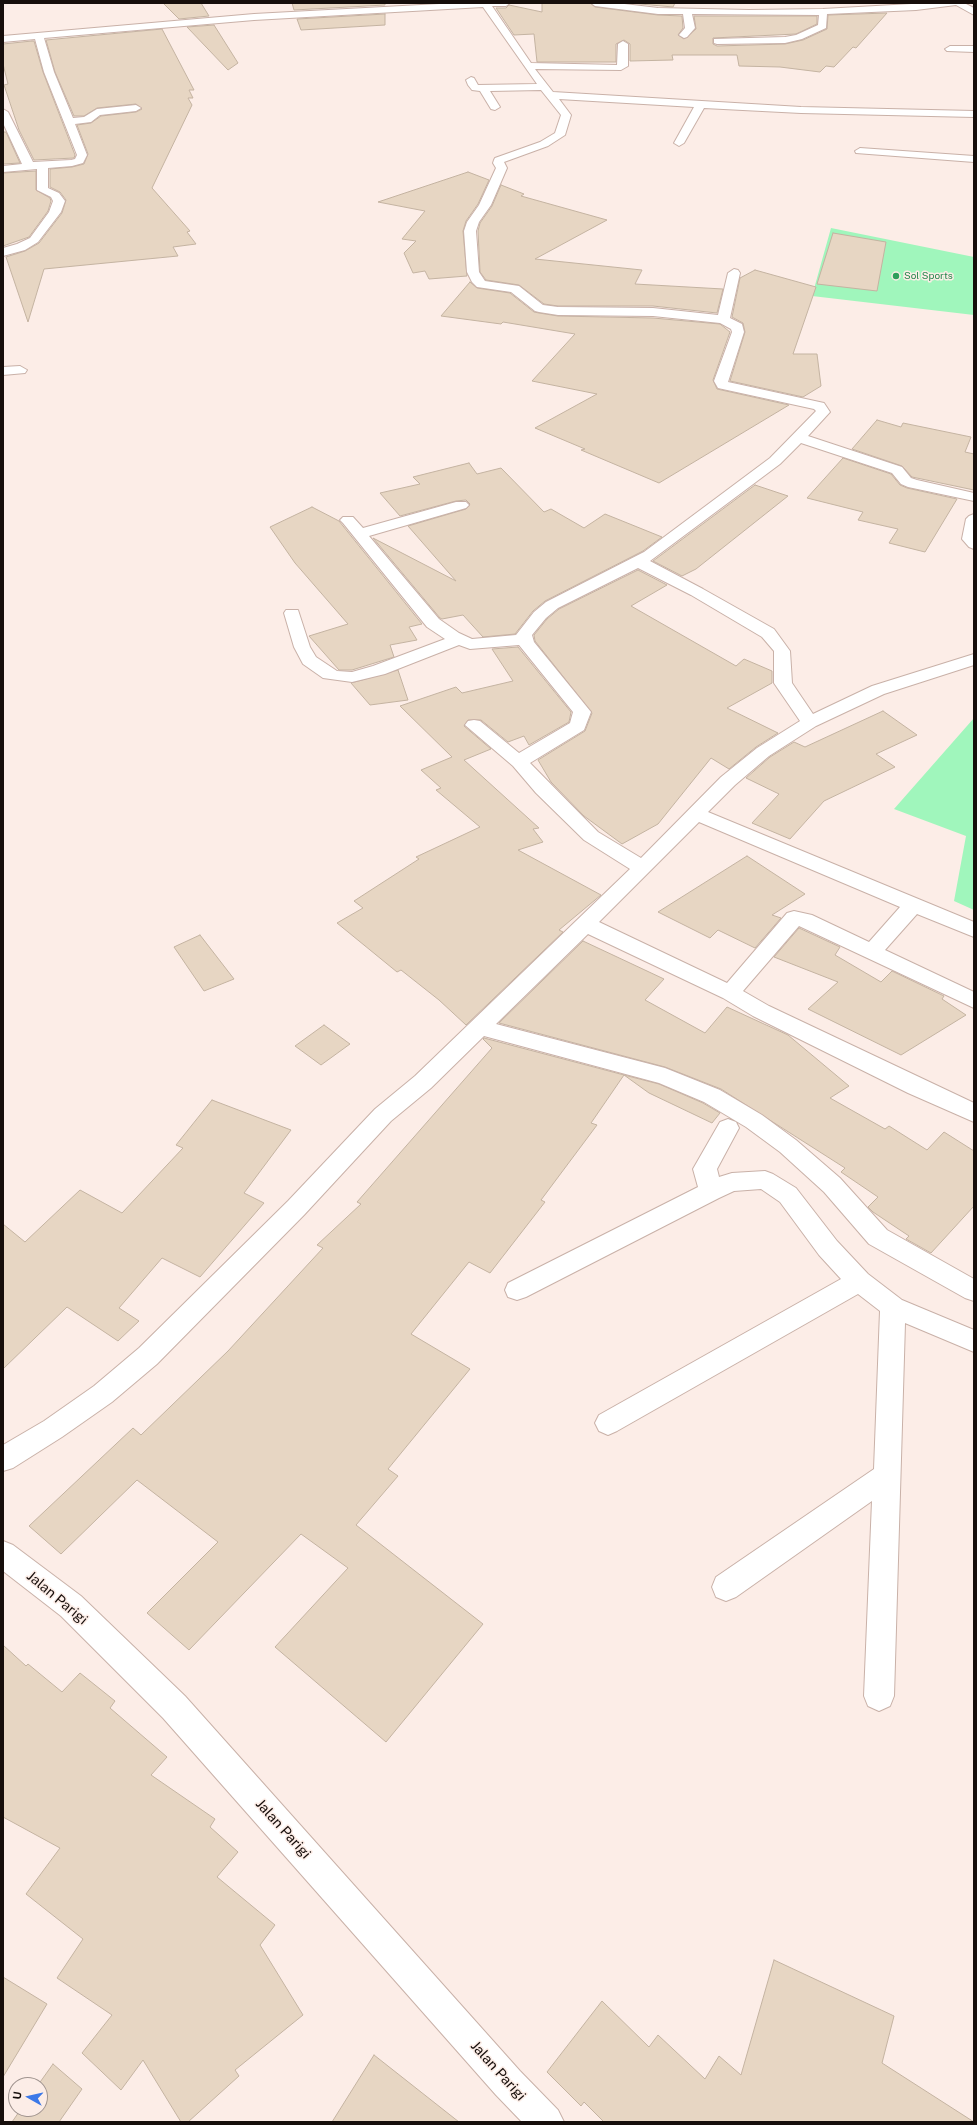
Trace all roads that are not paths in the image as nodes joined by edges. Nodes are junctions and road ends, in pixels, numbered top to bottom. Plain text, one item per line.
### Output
1 (506, 3) edge
2 (595, 3) edge
3 (954, 3) edge
4 (958, 3) edge
5 (486, 4) edge
6 (299, 9) dead end
7 (687, 12) junction
8 (823, 12) junction
9 (974, 12) edge
10 (251, 13) junction
11 (684, 35) dead end
12 (39, 36) junction
13 (3, 39) edge
14 (717, 40) dead end
15 (623, 44) dead end
16 (950, 49) dead end
17 (974, 49) edge
18 (528, 66) junction
19 (471, 80) dead end
20 (482, 88) junction
21 (548, 91) junction
22 (700, 105) junction
23 (495, 107) dead end
24 (136, 108) dead end
25 (3, 112) edge
26 (974, 114) edge
27 (69, 121) junction
28 (7, 130) edge
29 (679, 143) dead end
30 (860, 151) dead end
31 (974, 159) edge
32 (42, 165) junction
33 (29, 166) junction
34 (3, 169) edge
35 (3, 252) edge
36 (734, 273) dead end
37 (723, 319) junction
38 (20, 370) dead end
39 (3, 371) edge
40 (800, 438) junction
41 (974, 497) edge
42 (461, 505) dead end
43 (974, 519) edge
44 (348, 520) dead end
45 (360, 534) junction
46 (974, 544) edge
47 (639, 562) junction
48 (292, 613) dead end
49 (525, 639) junction
50 (458, 640) junction
51 (974, 659) edge
52 (810, 722) junction
53 (474, 725) dead end
54 (519, 762) junction
55 (696, 814) junction
56 (643, 868) junction
57 (914, 904) junction
58 (586, 924) junction
59 (974, 930) edge
60 (872, 952) junction
61 (730, 993) junction
62 (974, 1001) edge
63 (479, 1027) junction
64 (974, 1113) edge
65 (728, 1128) dead end
66 (711, 1191) junction
67 (859, 1281) junction
68 (517, 1290) dead end
69 (974, 1291) edge
70 (892, 1307) junction
71 (974, 1341) edge
72 (608, 1423) dead end
73 (3, 1459) edge
74 (886, 1475) junction
75 (3, 1554) edge
76 (726, 1587) dead end
77 (879, 1696) dead end
78 (546, 2122) edge

1 - 5 street
2 - 7 street
3 - 8 street
4 - 9 street
5 - 10 street
5 - 18 street
6 - 10 street
7 - 8 street
7 - 11 street
8 - 14 street
10 - 12 street
12 - 13 street
12 - 27 street
15 - 18 street
16 - 17 street
18 - 21 street
19 - 20 street
20 - 21 street
20 - 23 street
21 - 22 street
21 - 37 street
22 - 26 street
22 - 29 street
24 - 27 street
25 - 28 street
27 - 32 street
28 - 33 street
30 - 31 street
32 - 33 street
32 - 35 street
33 - 34 street
36 - 37 street
37 - 40 street
38 - 39 street
40 - 41 street
40 - 47 street
42 - 45 street
43 - 46 street
44 - 45 street
45 - 50 street
47 - 49 street
47 - 52 street
48 - 50 street
49 - 50 street
49 - 54 street
51 - 52 street
52 - 55 street
53 - 54 street
54 - 56 street
55 - 56 street
55 - 57 street
56 - 58 street
57 - 59 street
57 - 60 street
58 - 61 street
58 - 63 street
60 - 61 street
60 - 62 street
61 - 64 street
63 - 69 street
63 - 73 street
65 - 66 street
66 - 67 street
66 - 68 street
67 - 70 street
67 - 72 street
70 - 71 street
70 - 74 street
74 - 76 street
74 - 77 street
75 - 78 street, Jalan Parigi

